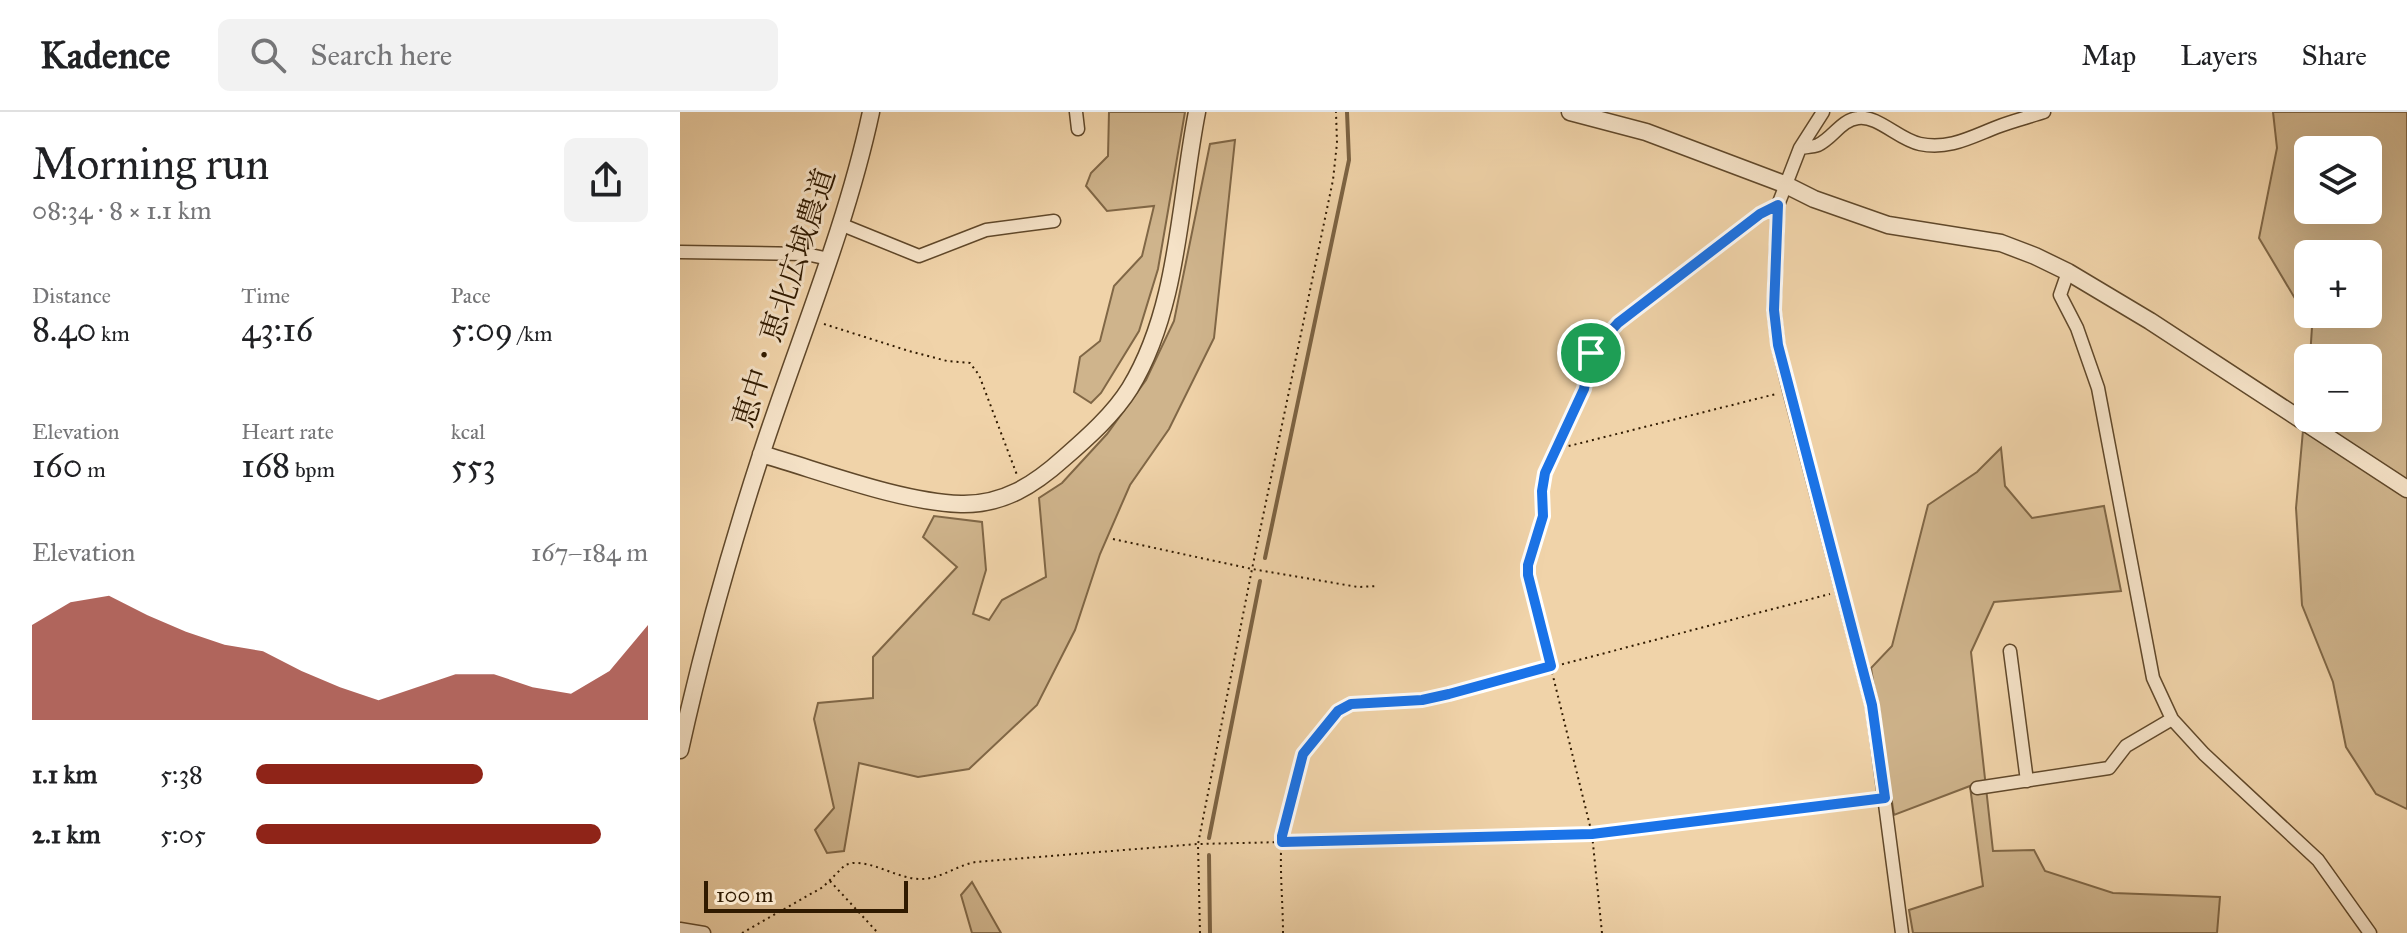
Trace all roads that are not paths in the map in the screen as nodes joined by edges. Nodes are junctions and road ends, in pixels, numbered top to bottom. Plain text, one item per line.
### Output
1 (871, 112) edge
2 (1076, 112) edge
3 (1197, 112) edge
4 (1570, 112) edge
5 (1823, 112) edge
6 (2044, 112) edge
7 (1078, 129) dead end
8 (1800, 148) junction
9 (1784, 184) junction
10 (1054, 221) dead end
11 (840, 224) junction
12 (680, 252) edge
13 (829, 259) junction
14 (2068, 272) junction
15 (761, 454) junction
16 (2407, 489) edge
17 (2010, 651) dead end
18 (2172, 719) junction
19 (680, 750) edge
20 (2027, 781) junction
21 (1977, 788) dead end
22 (680, 929) edge
23 (704, 933) edge
24 (1902, 933) edge
25 (2370, 933) edge

1 - 11 street, 恵中・恵北広域農道
2 - 7 street
3 - 15 street, 恵中・恵北広域農道
4 - 9 street
5 - 8 street
6 - 8 street
8 - 9 street
9 - 14 street
9 - 24 street
10 - 11 street
11 - 13 street, 恵中・恵北広域農道
12 - 13 street
13 - 15 street, 恵中・恵北広域農道
14 - 16 street
14 - 18 street
15 - 19 street, 恵中・恵北広域農道
17 - 20 street
18 - 20 street
18 - 25 street
20 - 21 street
22 - 23 street

